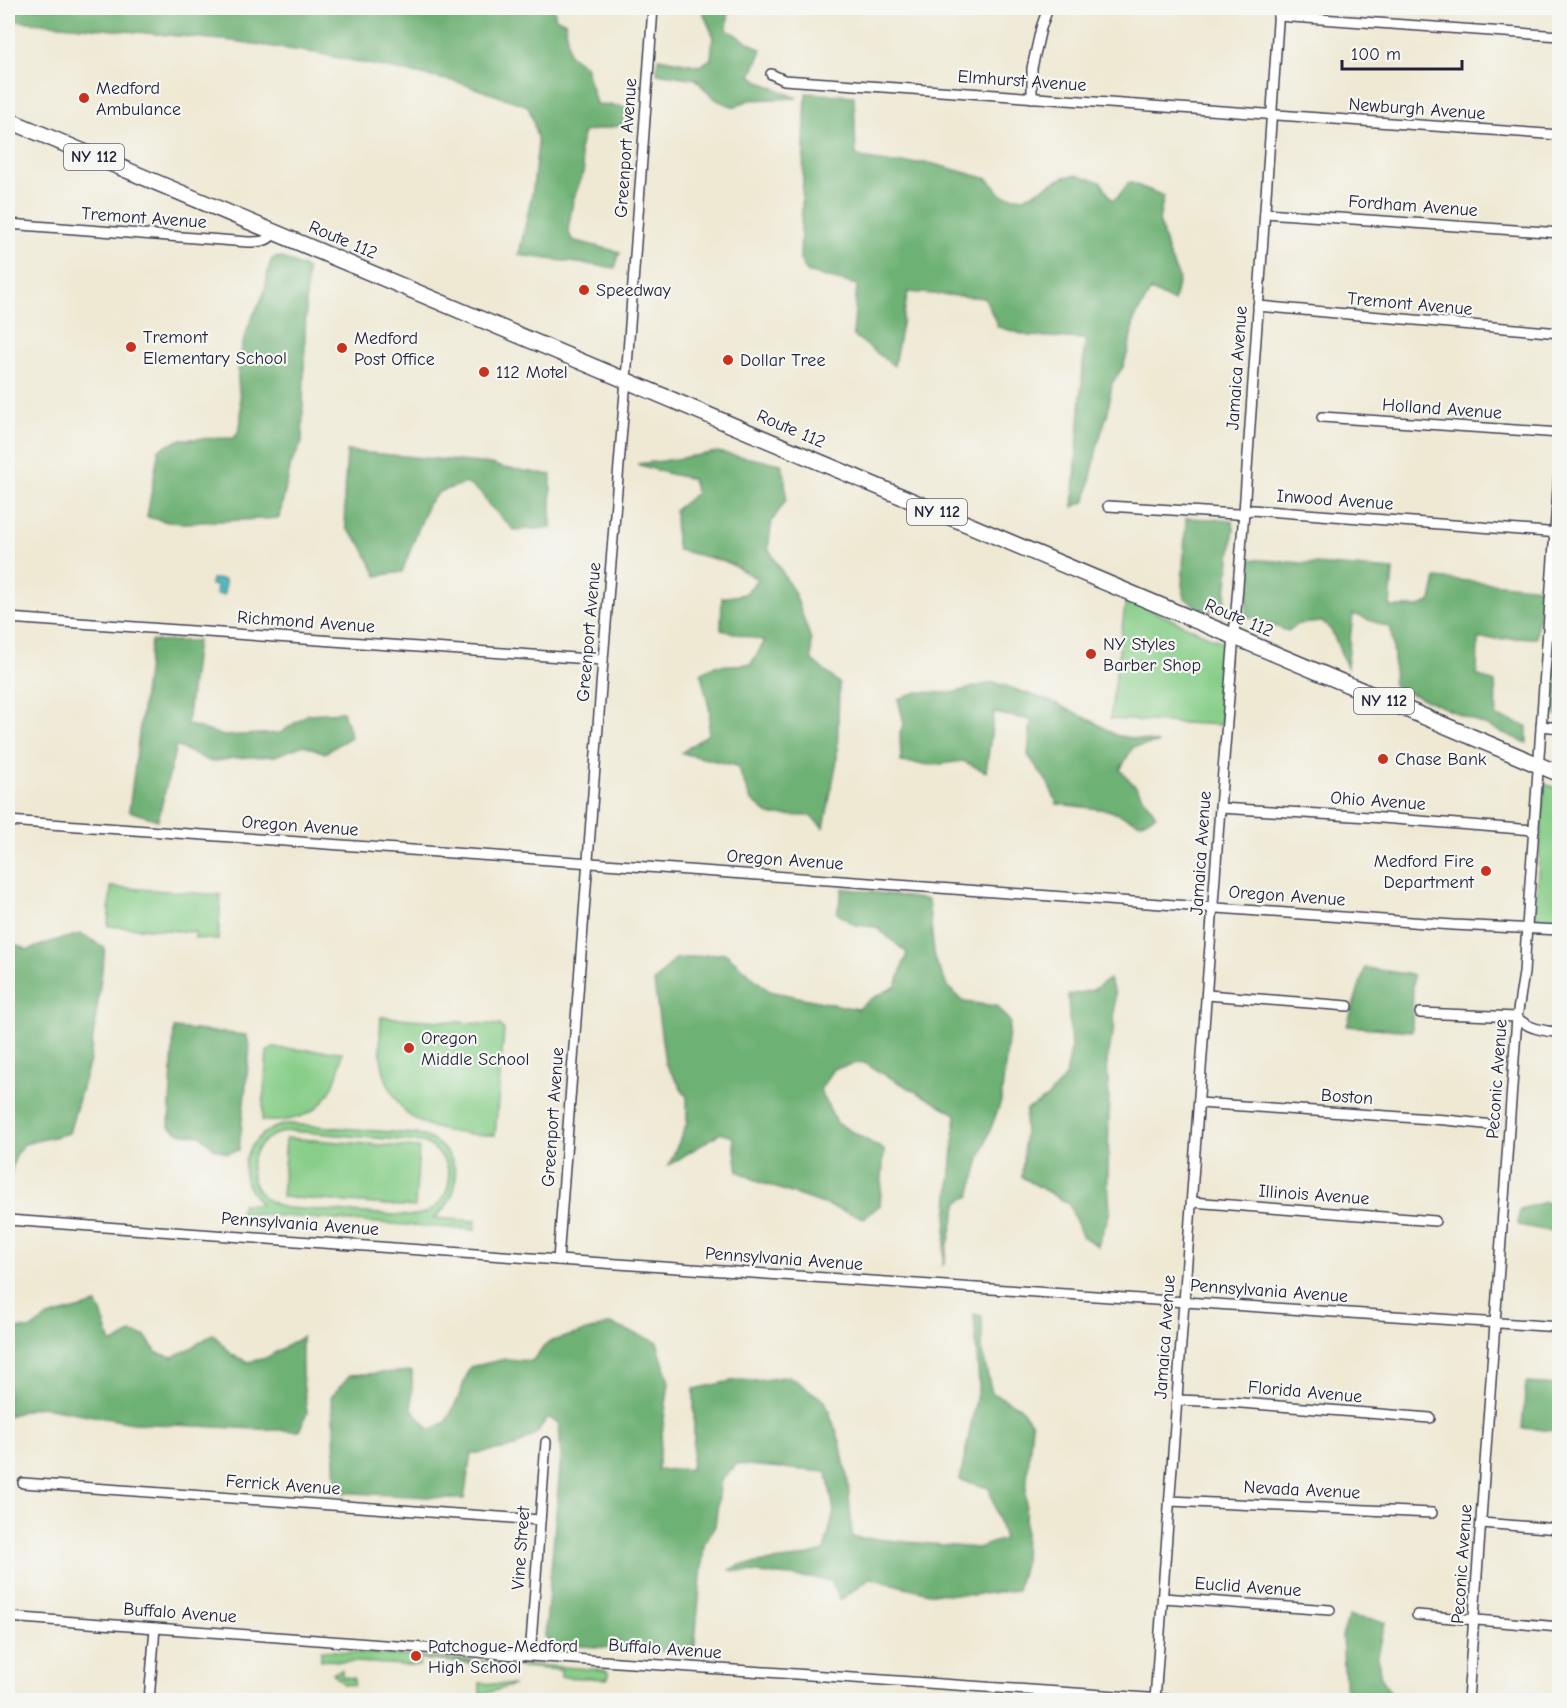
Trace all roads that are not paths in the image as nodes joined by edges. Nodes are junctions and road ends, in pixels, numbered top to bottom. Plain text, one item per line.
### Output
1 (653, 8) edge
2 (1048, 8) edge
3 (1278, 12) edge
4 (1560, 36) edge
5 (771, 74) dead end
6 (1032, 98) junction
7 (1271, 115) junction
8 (8, 120) edge
9 (1560, 135) edge
10 (1265, 213) junction
11 (8, 224) edge
12 (275, 232) junction
13 (1560, 233) edge
14 (1258, 306) junction
15 (1560, 333) edge
16 (626, 381) junction
17 (1322, 417) dead end
18 (1560, 433) edge
19 (1560, 460) edge
20 (1108, 506) dead end
21 (1244, 512) junction
22 (1557, 533) edge
23 (8, 618) edge
24 (1548, 630) junction
25 (1560, 631) edge
26 (1233, 637) junction
27 (603, 660) junction
28 (1541, 726) junction
29 (1560, 728) edge
30 (1539, 766) junction
31 (1560, 774) edge
32 (1220, 808) junction
33 (8, 821) edge
34 (1534, 830) junction
35 (589, 863) junction
36 (1213, 908) junction
37 (1527, 928) junction
38 (1560, 930) edge
39 (1207, 995) junction
40 (1348, 1006) dead end
41 (1420, 1013) dead end
42 (1517, 1017) junction
43 (1560, 1032) edge
44 (1199, 1103) junction
45 (1493, 1125) dead end
46 (1192, 1202) junction
47 (8, 1220) edge
48 (1435, 1221) dead end
49 (558, 1260) junction
50 (1184, 1302) junction
51 (1496, 1322) junction
52 (1560, 1327) edge
53 (1177, 1400) junction
54 (1430, 1418) dead end
55 (546, 1442) dead end
56 (23, 1484) dead end
57 (1170, 1501) junction
58 (1432, 1513) dead end
59 (540, 1520) junction
60 (1481, 1523) junction
61 (1560, 1529) edge
62 (1163, 1598) junction
63 (1330, 1610) dead end
64 (1417, 1615) dead end
65 (8, 1617) edge
66 (1474, 1620) junction
67 (1560, 1627) edge
68 (154, 1628) junction
69 (530, 1656) junction
70 (1155, 1700) edge
71 (149, 1701) edge
72 (1176, 1701) edge
73 (1468, 1701) edge

1 - 16 street, Greenport Avenue
2 - 6 street
3 - 4 street
3 - 7 street, Jamaica Avenue
5 - 6 street, Elmhurst Avenue
6 - 7 street, Elmhurst Avenue
7 - 9 street, Newburgh Avenue
7 - 10 street, Jamaica Avenue
8 - 12 main road, Route 112 / NY 112
10 - 13 street, Fordham Avenue
10 - 14 street, Jamaica Avenue
11 - 12 street, Tremont Avenue
12 - 16 main road, Route 112 / NY 112
14 - 15 street, Tremont Avenue
14 - 21 street, Jamaica Avenue
16 - 26 main road, Route 112 / NY 112
16 - 27 street, Greenport Avenue
17 - 18 street, Holland Avenue
19 - 22 street, Peconic Avenue
20 - 21 street, Inwood Avenue
21 - 22 street, Inwood Avenue
21 - 26 street, Jamaica Avenue
22 - 24 street, Peconic Avenue
23 - 27 street, Richmond Avenue
24 - 25 street
24 - 28 street, Peconic Avenue
26 - 30 main road, Route 112 / NY 112
26 - 32 street, Jamaica Avenue
27 - 35 street, Greenport Avenue
28 - 29 street
28 - 30 street, Peconic Avenue
30 - 31 main road, Route 112 / NY 112
30 - 34 street, Peconic Avenue
32 - 34 street, Ohio Avenue
32 - 36 street, Jamaica Avenue
33 - 35 street, Oregon Avenue
34 - 37 street, Peconic Avenue
35 - 36 street, Oregon Avenue
35 - 49 street, Greenport Avenue
36 - 37 street, Oregon Avenue
36 - 39 street, Jamaica Avenue
37 - 38 street, Oregon Avenue
37 - 42 street, Peconic Avenue
39 - 40 street
39 - 44 street, Jamaica Avenue
41 - 42 street
42 - 43 street
42 - 51 street, Peconic Avenue
44 - 45 street, Boston
44 - 46 street, Jamaica Avenue
46 - 48 street, Illinois Avenue
46 - 50 street, Jamaica Avenue
47 - 49 street, Pennsylvania Avenue
49 - 50 street, Pennsylvania Avenue
50 - 51 street, Pennsylvania Avenue
50 - 53 street, Jamaica Avenue
51 - 52 street, Pennsylvania Avenue
51 - 60 street, Peconic Avenue
53 - 54 street, Florida Avenue
53 - 57 street, Jamaica Avenue
55 - 59 street, Vine Street
56 - 59 street, Ferrick Avenue
57 - 58 street, Nevada Avenue
57 - 62 street, Jamaica Avenue
59 - 69 street, Vine Street
60 - 61 street
60 - 66 street, Peconic Avenue
62 - 63 street, Euclid Avenue
62 - 70 street, Jamaica Avenue
64 - 66 street
65 - 68 street, Buffalo Avenue
66 - 67 street
66 - 73 street, Peconic Avenue
68 - 69 street, Buffalo Avenue
68 - 71 street
69 - 70 street, Buffalo Avenue
70 - 72 street, Buffalo Avenue

